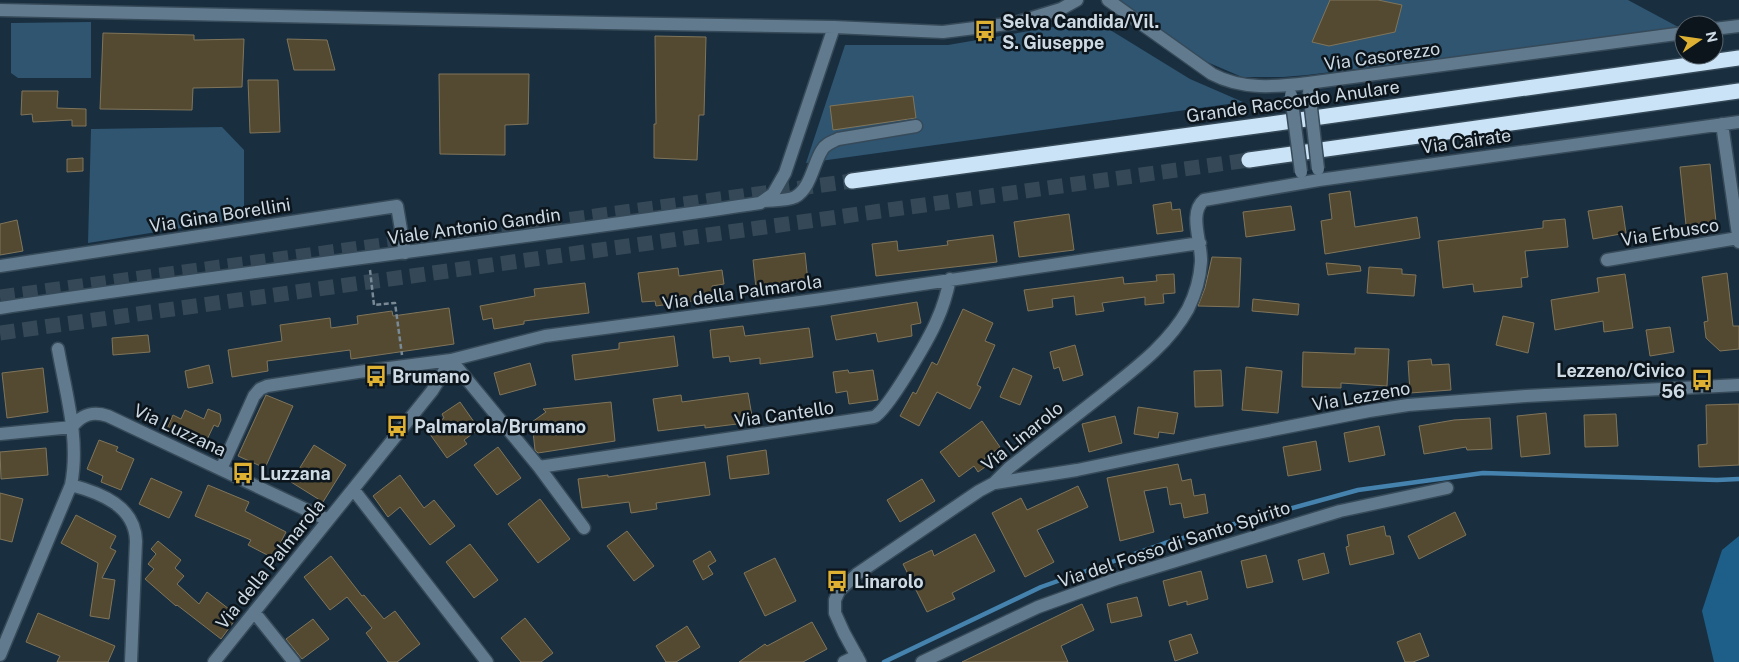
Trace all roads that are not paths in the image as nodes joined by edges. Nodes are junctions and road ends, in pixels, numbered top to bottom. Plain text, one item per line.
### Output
1 (1077, 0) edge
2 (1108, 0) edge
3 (163, 6) edge
4 (0, 10) edge
5 (1739, 26) edge
6 (834, 27) junction
7 (1724, 28) edge
8 (1674, 34) edge
9 (1739, 58) edge
10 (1308, 87) junction
11 (1290, 90) junction
12 (1739, 92) edge
13 (1739, 122) edge
14 (1722, 124) junction
15 (916, 126) dead end
16 (1249, 160) tunnel mouth
17 (1318, 174) junction
18 (1301, 177) junction
19 (852, 181) tunnel mouth
20 (764, 201) junction
21 (1200, 203) joint
22 (1738, 238) edge
23 (1739, 242) edge
24 (1200, 243) junction
25 (405, 253) junction
26 (1607, 260) dead end
27 (0, 266) edge
28 (950, 279) junction
29 (0, 308) edge
30 (58, 349) dead end
31 (451, 360) junction
32 (1739, 386) edge
33 (72, 427) junction
34 (0, 434) edge
35 (540, 466) junction
36 (221, 469) junction
37 (994, 483) junction
38 (71, 485) junction
39 (1447, 488) dead end
40 (353, 489) junction
41 (328, 520) junction
42 (584, 528) dead end
43 (254, 612) junction
44 (0, 654) edge
45 (859, 659) edge
46 (131, 662) edge
47 (214, 662) edge
48 (294, 662) edge
49 (487, 662) edge
50 (844, 662) edge
51 (922, 662) edge

1 - 6 street
2 - 11 street, Via Casorezzo
3 - 4 street
3 - 6 street
5 - 7 street
6 - 20 street
8 - 10 street, Via Casorezzo
9 - 19 highway, Grande Raccordo Anulare
10 - 11 street, Via Casorezzo
10 - 17 street, bridge
11 - 18 street, bridge
12 - 16 highway
13 - 14 street, Via Cairate
14 - 17 street, Via Cairate
14 - 22 street
15 - 20 street, Viale Antonio Gandin
17 - 18 street, Via Cairate
18 - 21 street, Via Cairate
20 - 25 street, Viale Antonio Gandin
21 - 24 street, Via Linarolo
22 - 23 street
22 - 26 street, Via Erbusco
24 - 28 street, Via della Palmarola
24 - 37 street, Via Linarolo
25 - 27 street, Via Gina Borellini
25 - 29 street, Viale Antonio Gandin
28 - 31 street, Via della Palmarola
28 - 35 street, Via Cantello
30 - 33 street
31 - 35 street
31 - 36 street
31 - 40 street, Via della Palmarola
32 - 37 street, Via Lezzeno
33 - 34 street
33 - 36 street, Via Luzzana
33 - 38 street
35 - 42 street
36 - 41 street, Via Luzzana
37 - 45 street, Via Linarolo
38 - 44 street
38 - 46 street
39 - 51 street, Via del Fosso di Santo Spirito
40 - 41 street, Via della Palmarola
40 - 49 street
41 - 43 street, Via della Palmarola
43 - 47 street, Via della Palmarola
43 - 48 street
45 - 50 street

